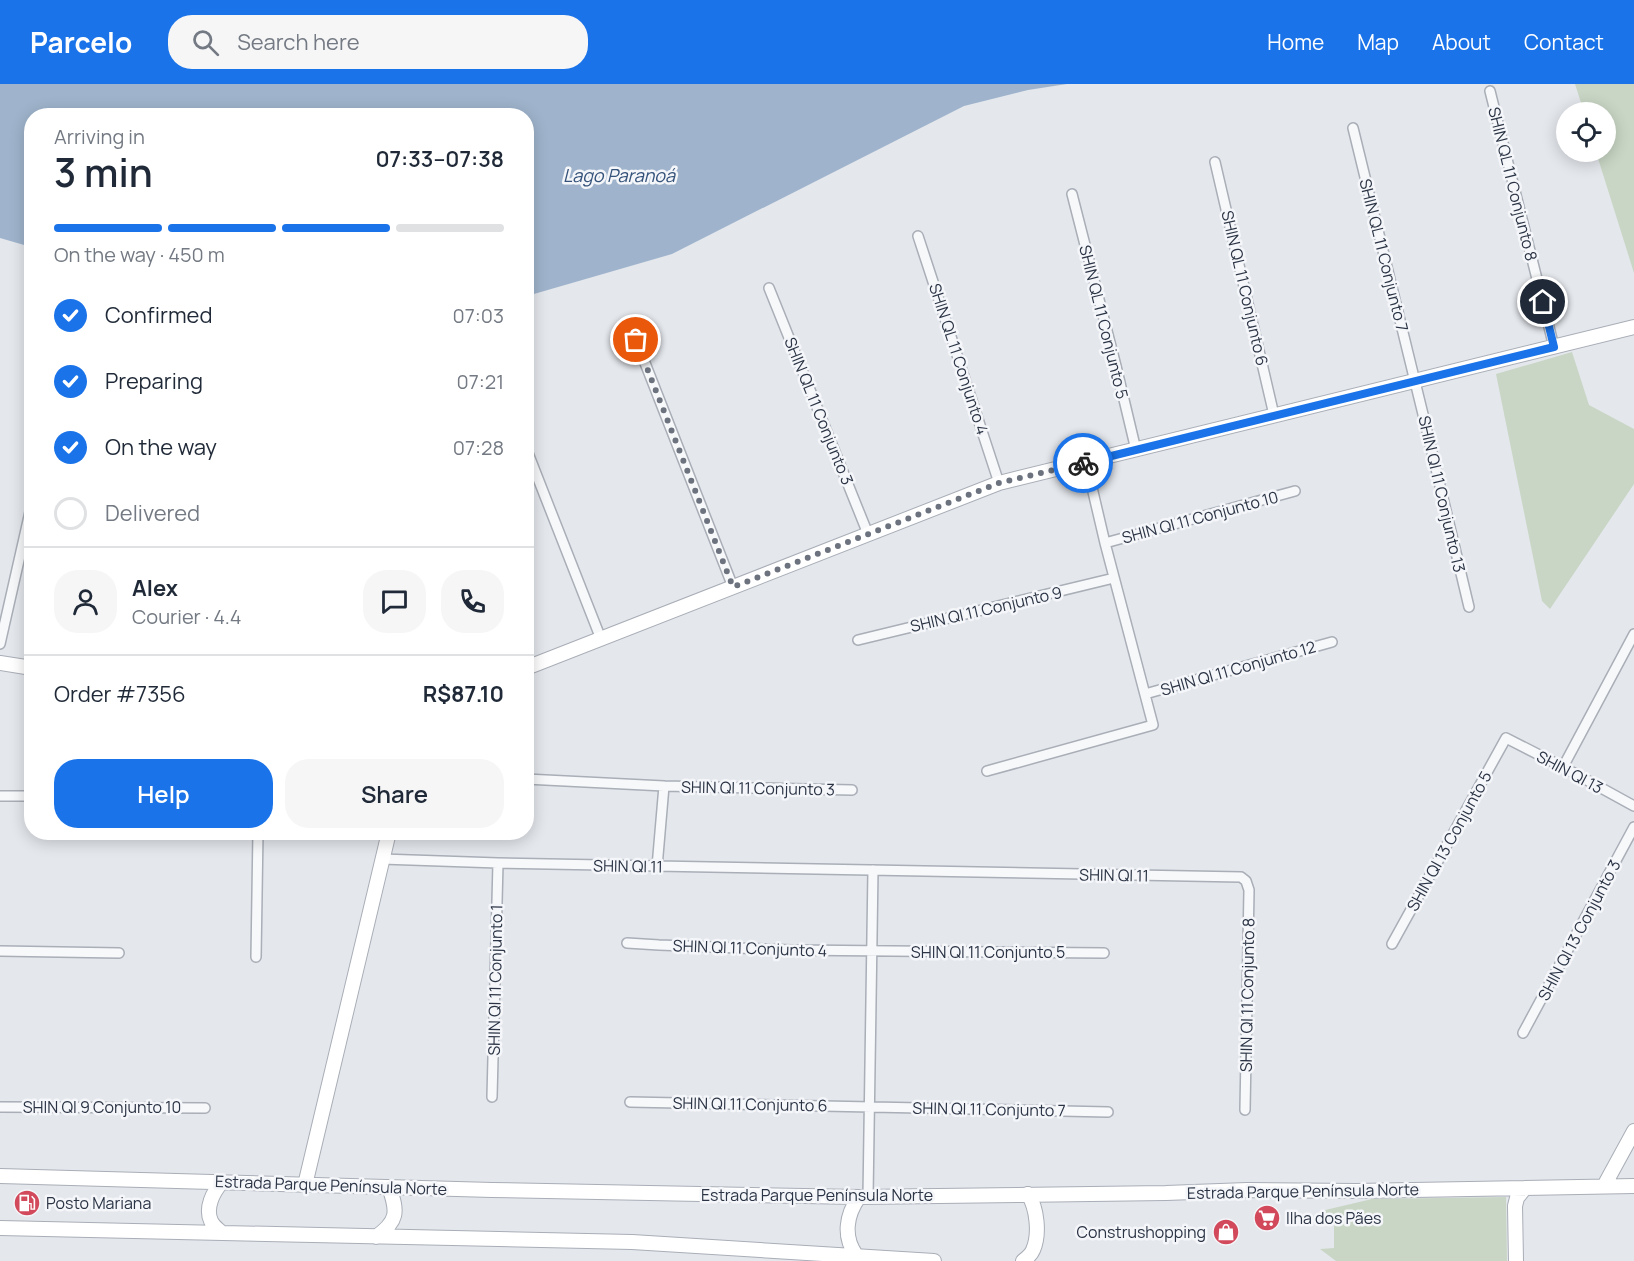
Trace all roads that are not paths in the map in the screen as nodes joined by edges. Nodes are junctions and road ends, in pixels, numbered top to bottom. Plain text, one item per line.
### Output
1 (1490, 91) dead end
2 (1353, 128) dead end
3 (1215, 162) dead end
4 (1072, 194) dead end
5 (918, 236) dead end
6 (770, 288) dead end
7 (1634, 327) edge
8 (636, 340) dead end
9 (1554, 347) junction
10 (1416, 381) junction
11 (1274, 415) junction
12 (1136, 450) junction
13 (1086, 462) junction
14 (534, 468) edge
15 (999, 483) junction
16 (1295, 491) dead end
17 (868, 534) junction
18 (24, 539) edge
19 (1105, 543) junction
20 (1114, 578) junction
21 (733, 587) junction
22 (1469, 608) dead end
23 (1634, 634) edge
24 (601, 639) junction
25 (858, 639) dead end
26 (1332, 642) dead end
27 (0, 644) edge
28 (0, 663) edge
29 (534, 665) edge
30 (24, 667) edge
31 (1145, 694) junction
32 (1506, 738) joint
33 (1563, 767) junction
34 (987, 771) dead end
35 (534, 779) edge
36 (664, 786) junction
37 (852, 790) dead end
38 (0, 796) edge
39 (24, 796) edge
40 (1634, 806) edge
41 (1634, 827) edge
42 (258, 840) edge
43 (386, 840) edge
44 (382, 859) junction
45 (498, 863) junction
46 (657, 867) junction
47 (873, 870) junction
48 (1245, 881) joint
49 (627, 943) dead end
50 (1392, 944) dead end
51 (0, 951) edge
52 (872, 951) junction
53 (118, 953) dead end
54 (1104, 953) dead end
55 (256, 957) dead end
56 (1523, 1033) dead end
57 (492, 1097) dead end
58 (630, 1102) dead end
59 (0, 1107) edge
60 (870, 1107) junction
61 (205, 1108) dead end
62 (1245, 1110) dead end
63 (1108, 1112) dead end
64 (1634, 1131) edge
65 (1617, 1162) junction
66 (0, 1176) edge
67 (222, 1182) junction
68 (305, 1185) junction
69 (1604, 1186) junction
70 (1630, 1186) edge
71 (389, 1187) junction
72 (1525, 1188) junction
73 (1028, 1194) junction
74 (863, 1197) junction
75 (0, 1228) edge
76 (222, 1233) junction
77 (376, 1237) junction
78 (856, 1255) junction
79 (934, 1261) edge
80 (1023, 1261) edge
81 (1516, 1261) edge

1 - 9 street, SHIN QL 11 Conjunto 8
2 - 10 street, SHIN QL 11 Conjunto 7
3 - 11 street, SHIN QL 11 Conjunto 6
4 - 12 street, SHIN QL 11 Conjunto 5
5 - 15 street, SHIN QL 11 Conjunto 4
6 - 17 street, SHIN QL 11 Conjunto 3
7 - 9 main road
8 - 21 street
9 - 10 main road
10 - 11 main road
10 - 22 street, SHIN QI 11 Conjunto 13
11 - 12 main road
12 - 13 main road
13 - 15 main road
13 - 19 street
14 - 24 street
15 - 17 main road
16 - 19 street, SHIN QI 11 Conjunto 10
17 - 21 main road
18 - 27 street
19 - 20 street
20 - 25 street, SHIN QI 11 Conjunto 9
20 - 31 street
21 - 24 main road
23 - 33 street
24 - 29 main road
26 - 31 street, SHIN QI 11 Conjunto 12
28 - 30 main road
31 - 34 street
32 - 33 street, SHIN QI 13
32 - 50 street, SHIN QI 13 Conjunto 5
33 - 40 street, SHIN QI 13
35 - 36 street, SHIN QI 11 Conjunto 3
36 - 37 street, SHIN QI 11 Conjunto 3
36 - 46 street
38 - 39 street
41 - 56 street, SHIN QI 13 Conjunto 3
42 - 55 street
43 - 44 main road
44 - 45 street, SHIN QI 11
44 - 68 main road
45 - 46 street, SHIN QI 11
45 - 57 street, SHIN QI 11 Conjunto 1
46 - 47 street, SHIN QI 11
47 - 48 street, SHIN QI 11
47 - 52 street
48 - 62 street, SHIN QI 11 Conjunto 8
49 - 52 street, SHIN QI 11 Conjunto 4
51 - 53 street
52 - 54 street, SHIN QI 11 Conjunto 5
52 - 60 street
58 - 60 street, SHIN QI 11 Conjunto 6
59 - 61 street, SHIN QI 9 Conjunto 10
60 - 63 street, SHIN QI 11 Conjunto 7
60 - 74 street
64 - 65 main road
65 - 69 main road
65 - 70 main road
66 - 67 main road, Estrada Parque Península Norte
67 - 68 main road, Estrada Parque Península Norte
67 - 76 main road
68 - 71 main road, Estrada Parque Península Norte
69 - 70 main road, Estrada Parque Península Norte
69 - 72 main road, Estrada Parque Península Norte
71 - 74 main road, Estrada Parque Península Norte
71 - 77 main road
72 - 73 main road, Estrada Parque Península Norte
72 - 81 main road
73 - 74 main road, Estrada Parque Península Norte
73 - 80 main road
74 - 78 main road
75 - 76 main road
76 - 77 main road
77 - 78 main road
78 - 79 main road

